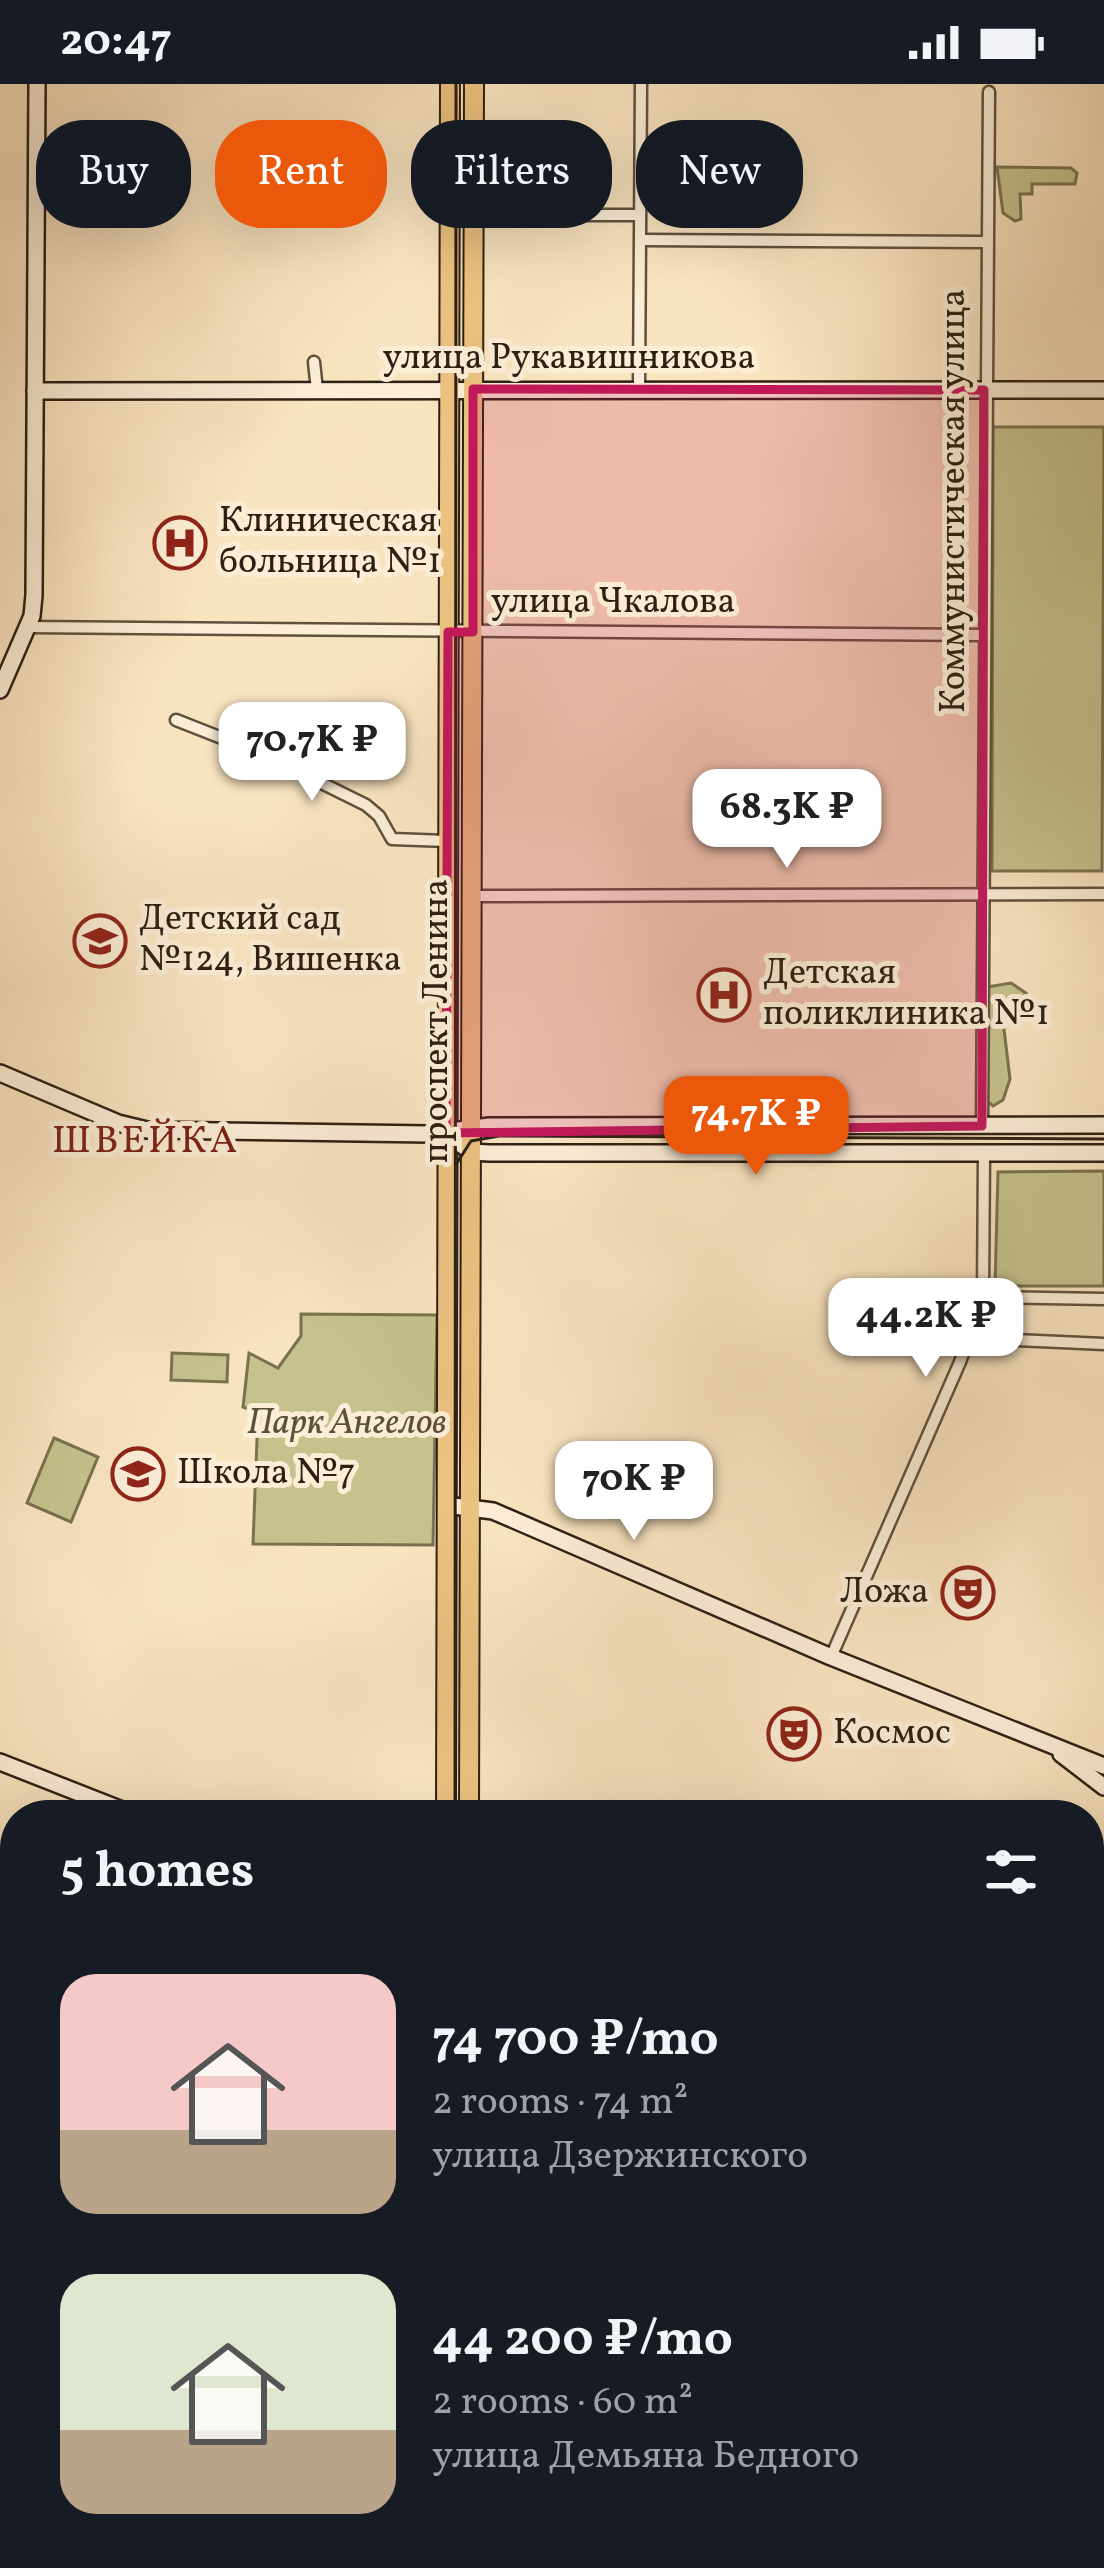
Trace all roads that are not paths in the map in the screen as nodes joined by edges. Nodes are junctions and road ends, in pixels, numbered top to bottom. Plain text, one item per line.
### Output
1 (37, 84) edge
2 (450, 84) edge
3 (474, 84) edge
4 (641, 84) edge
5 (989, 92) dead end
6 (474, 120) edge
7 (640, 120) edge
8 (473, 228) edge
9 (640, 228) edge
10 (641, 240) junction
11 (987, 242) junction
12 (314, 362) dead end
13 (449, 388) junction
14 (472, 389) junction
15 (639, 389) junction
16 (317, 390) junction
17 (984, 390) junction
18 (1104, 390) edge
19 (35, 391) junction
20 (27, 627) junction
21 (448, 632) junction
22 (472, 632) junction
23 (983, 635) junction
24 (0, 690) edge
25 (176, 720) dead end
26 (447, 841) junction
27 (982, 894) junction
28 (1104, 894) edge
29 (472, 896) junction
30 (0, 1073) edge
31 (1104, 1125) edge
32 (471, 1126) junction
33 (982, 1126) junction
34 (446, 1133) junction
35 (471, 1152) junction
36 (984, 1153) junction
37 (1104, 1153) edge
38 (983, 1297) junction
39 (1104, 1299) edge
40 (969, 1338) junction
41 (1103, 1341) edge
42 (446, 1505) junction
43 (469, 1507) junction
44 (831, 1657) junction
45 (1054, 1748) junction
46 (0, 1762) edge
47 (1104, 1766) edge
48 (1104, 1786) edge
49 (97, 1800) edge
50 (446, 1800) edge
51 (469, 1800) edge

1 - 19 street
2 - 13 main road, проспект Ленина
3 - 6 main road, проспект Ленина
4 - 7 street
5 - 11 street, Коммунистическая улица
8 - 14 main road, проспект Ленина
9 - 10 street
10 - 11 street
10 - 15 street
11 - 17 street, Коммунистическая улица
12 - 16 street
13 - 14 street, улица Рукавишникова
13 - 16 street, улица Рукавишникова
13 - 21 main road, проспект Ленина
14 - 15 street, улица Рукавишникова
14 - 22 main road, проспект Ленина
15 - 17 street, улица Рукавишникова
16 - 19 street, улица Рукавишникова
17 - 18 street, улица Рукавишникова
17 - 23 street, Коммунистическая улица
19 - 20 street
20 - 21 street, улица Чкалова
20 - 24 street
21 - 22 street, улица Чкалова
21 - 26 main road, проспект Ленина
22 - 23 street, улица Чкалова
22 - 29 main road, проспект Ленина
23 - 27 street, Коммунистическая улица
25 - 26 street
26 - 34 main road, проспект Ленина
27 - 28 street
27 - 29 street
27 - 33 street, Коммунистическая улица
29 - 32 main road, проспект Ленина
30 - 34 street
31 - 33 street
32 - 33 street
32 - 34 street
32 - 35 main road, проспект Ленина
34 - 35 street
34 - 42 main road, проспект Ленина
35 - 36 street
35 - 43 main road, проспект Ленина
36 - 37 street
36 - 38 street
38 - 39 street
38 - 40 street
40 - 41 street
40 - 44 street
42 - 43 street
42 - 50 main road, проспект Ленина
43 - 44 street
43 - 51 main road, проспект Ленина
44 - 45 street
45 - 47 street
45 - 48 street
46 - 49 street

